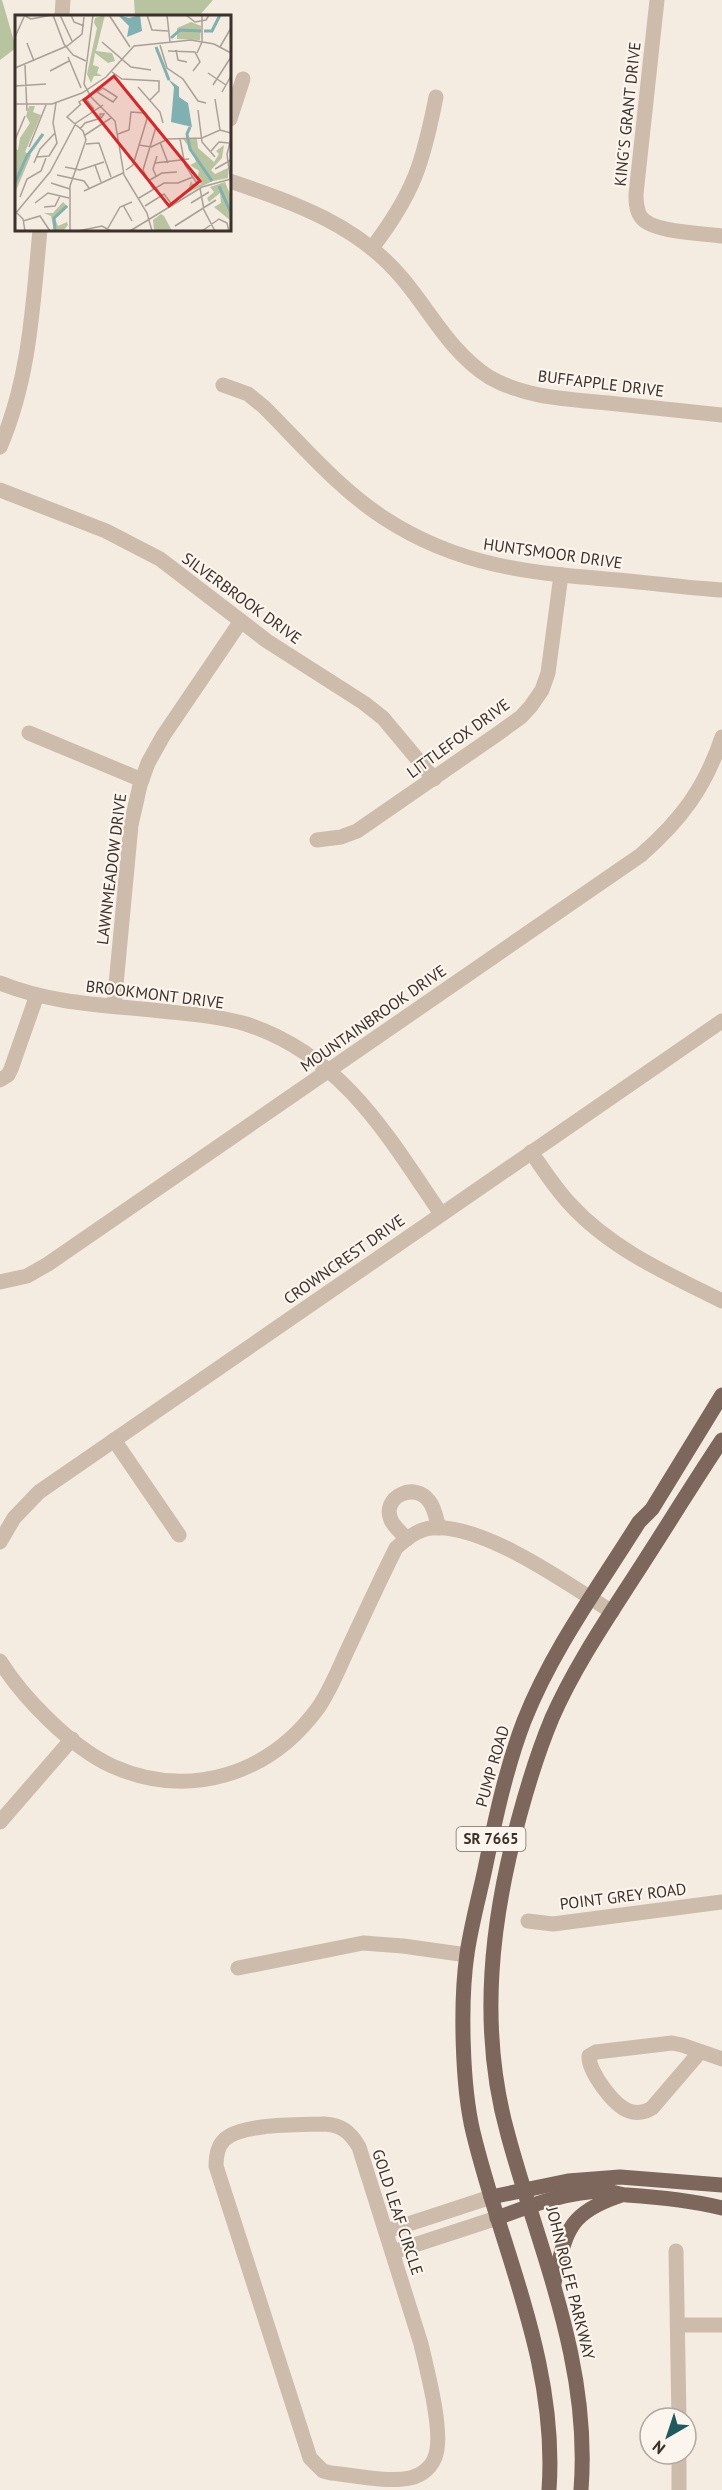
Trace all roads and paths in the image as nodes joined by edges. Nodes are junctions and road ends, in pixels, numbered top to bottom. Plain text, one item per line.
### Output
1 (63, 0) edge
2 (657, 0) edge
3 (62, 15) edge
4 (243, 79) dead end
5 (436, 97) dead end
6 (231, 116) edge
7 (231, 181) edge
8 (40, 231) edge
9 (722, 236) edge
10 (372, 248) junction
11 (223, 385) dead end
12 (722, 415) edge
13 (0, 447) edge
14 (0, 490) edge
15 (561, 575) junction
16 (722, 590) edge
17 (241, 621) junction
18 (29, 733) dead end
19 (722, 737) edge
20 (434, 778) junction
21 (142, 780) junction
22 (317, 840) dead end
23 (0, 985) edge
24 (37, 995) junction
25 (114, 1006) junction
26 (721, 1023) edge
27 (330, 1070) junction
28 (0, 1080) edge
29 (531, 1152) junction
30 (441, 1214) junction
31 (0, 1282) edge
32 (722, 1301) edge
33 (722, 1395) edge
34 (114, 1440) junction
35 (722, 1440) edge
36 (439, 1528) junction
37 (179, 1535) dead end
38 (406, 1539) junction
39 (0, 1542) edge
40 (591, 1599) junction
41 (612, 1612) junction
42 (0, 1660) edge
43 (72, 1739) junction
44 (0, 1822) edge
45 (722, 1902) edge
46 (528, 1921) dead end
47 (467, 1955) junction
48 (238, 1968) dead end
49 (700, 2052) junction
50 (722, 2059) edge
51 (722, 2185) edge
52 (525, 2190) junction
53 (623, 2195) junction
54 (491, 2197) junction
55 (530, 2205) junction
56 (722, 2208) edge
57 (497, 2218) junction
58 (387, 2231) junction
59 (676, 2251) dead end
60 (393, 2252) junction
61 (554, 2283) junction
62 (679, 2325) junction
63 (722, 2325) edge
64 (679, 2406) edge
65 (679, 2466) edge
66 (549, 2490) edge
67 (581, 2490) edge
68 (679, 2490) edge

1 - 3 street
2 - 9 street, KING'S GRANT DRIVE
4 - 6 street
5 - 10 street
7 - 10 street, BUFFAPPLE DRIVE
8 - 13 street
10 - 12 street, BUFFAPPLE DRIVE
11 - 15 street, HUNTSMOOR DRIVE
14 - 17 street, SILVERBROOK DRIVE
15 - 16 street, HUNTSMOOR DRIVE
15 - 20 street, LITTLEFOX DRIVE
17 - 20 street, SILVERBROOK DRIVE
17 - 21 street, LAWNMEADOW DRIVE
18 - 21 street
19 - 27 street, MOUNTAINBROOK DRIVE
20 - 22 street, LITTLEFOX DRIVE
21 - 25 street, LAWNMEADOW DRIVE
23 - 24 street, BROOKMONT DRIVE
24 - 25 street, BROOKMONT DRIVE
24 - 28 street
25 - 27 street, BROOKMONT DRIVE
26 - 29 street, CROWNCREST DRIVE
27 - 30 street, BROOKMONT DRIVE
27 - 31 street, MOUNTAINBROOK DRIVE
29 - 30 street, CROWNCREST DRIVE
29 - 32 street
30 - 34 street, CROWNCREST DRIVE
33 - 40 main road, PUMP ROAD / SR 7665
34 - 37 street
34 - 39 street, CROWNCREST DRIVE
35 - 41 main road, SR 7665
36 - 38 street
36 - 38 street
36 - 40 street
38 - 43 street
40 - 41 street
40 - 47 main road, PUMP ROAD / SR 7665
41 - 52 main road, SR 7665
42 - 43 street
43 - 44 street
45 - 46 street, POINT GREY ROAD
47 - 48 street
47 - 54 main road, PUMP ROAD / SR 7665
49 - 49 street
49 - 50 street
51 - 52 main road, JOHN ROLFE PARKWAY
52 - 54 main road, JOHN ROLFE PARKWAY
52 - 55 main road, SR 7665
53 - 55 main road, JOHN ROLFE PARKWAY
53 - 56 main road, JOHN ROLFE PARKWAY
53 - 61 main road
54 - 57 main road, PUMP ROAD
54 - 58 street
55 - 57 main road
55 - 61 main road, JOHN ROLFE PARKWAY
57 - 60 street
57 - 66 main road
58 - 60 street, GOLD LEAF CIRCLE
58 - 60 street, GOLD LEAF CIRCLE
59 - 62 street
61 - 67 main road, JOHN ROLFE PARKWAY
62 - 63 street
62 - 64 street
65 - 68 street

